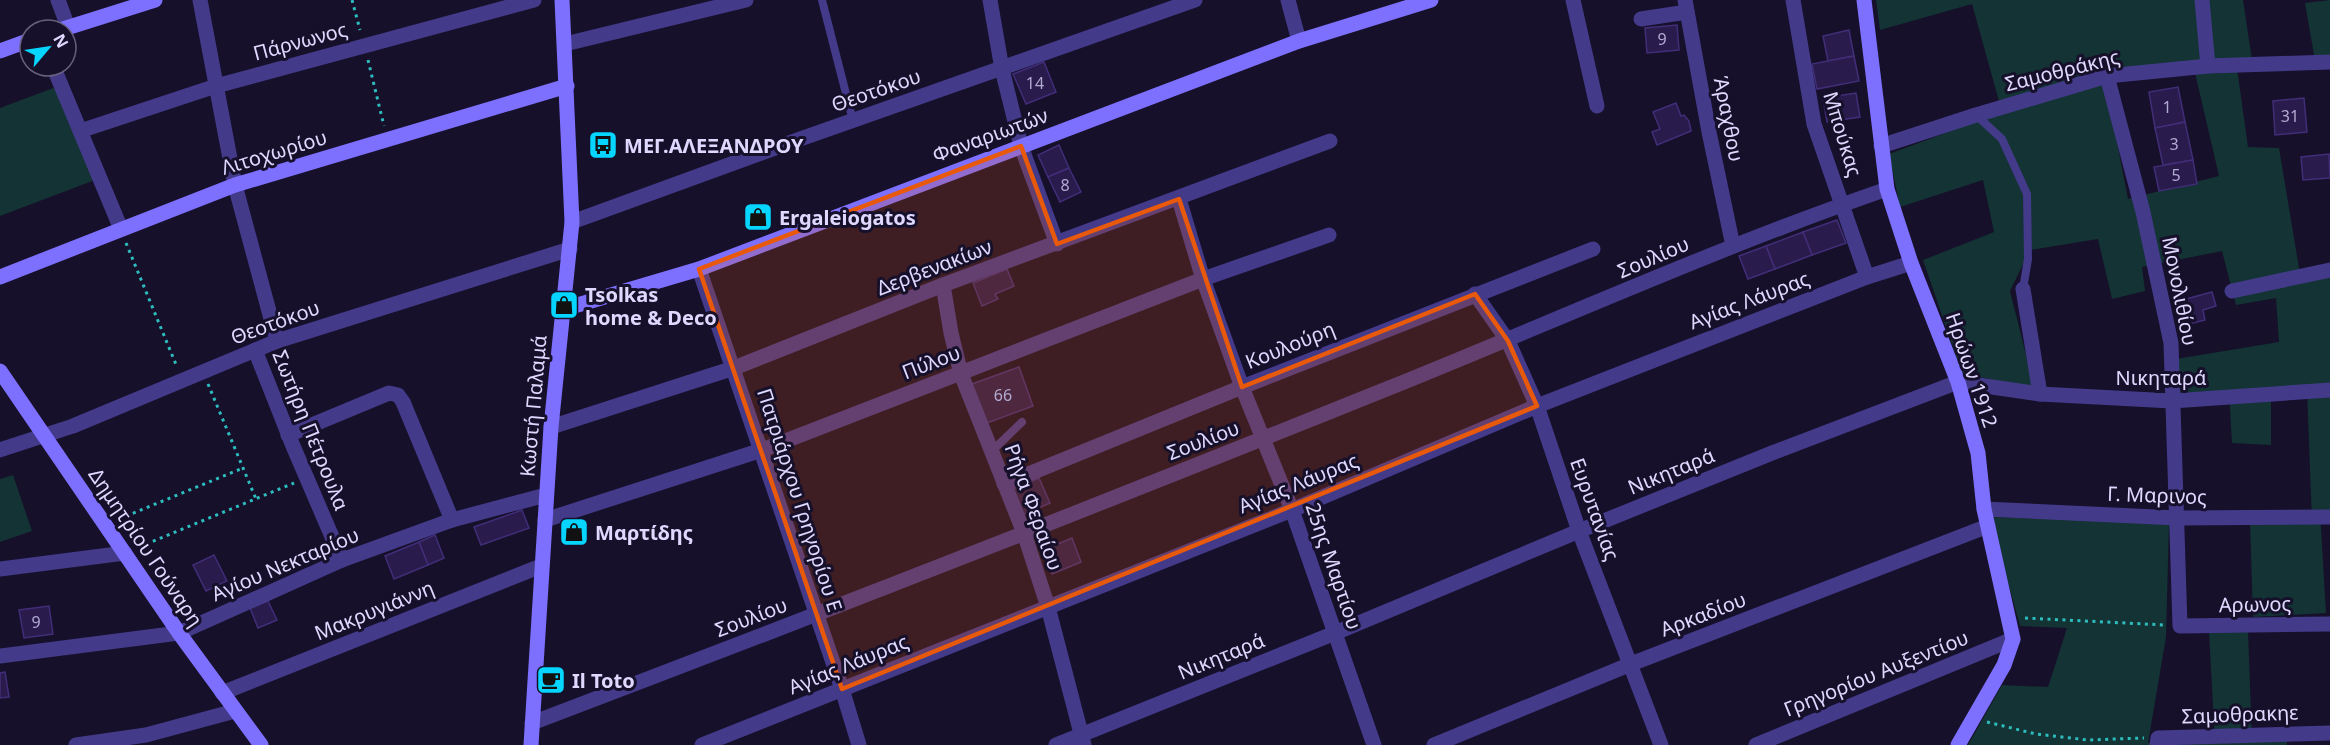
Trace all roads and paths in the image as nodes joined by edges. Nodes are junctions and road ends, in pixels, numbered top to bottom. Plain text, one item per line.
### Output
1 (58, 0) edge
2 (155, 0) edge
3 (200, 0) edge
4 (352, 0) edge
5 (534, 0) edge
6 (562, 0) edge
7 (746, 0) edge
8 (822, 0) edge
9 (990, 0) edge
10 (1194, 0) edge
11 (1288, 0) edge
12 (1431, 0) edge
13 (1573, 0) edge
14 (1793, 0) edge
15 (1864, 0) edge
16 (2202, 0) edge
17 (1686, 6) edge
18 (62, 18) edge
19 (1641, 19) dead end
20 (78, 25) edge
21 (1299, 41) junction
22 (18, 44) edge
23 (565, 44) junction
24 (364, 46) junction
25 (0, 51) edge
26 (2330, 62) edge
27 (2208, 66) junction
28 (1002, 69) junction
29 (2107, 76) junction
30 (58, 78) edge
31 (216, 86) junction
32 (567, 86) junction
33 (1597, 106) dead end
34 (1976, 115) junction
35 (853, 120) junction
36 (80, 131) junction
37 (388, 140) junction
38 (1330, 141) dead end
39 (1021, 146) junction
40 (1881, 146) junction
41 (235, 185) junction
42 (1887, 189) junction
43 (1179, 199) junction
44 (1843, 204) junction
45 (572, 222) junction
46 (121, 229) junction
47 (1329, 236) dead end
48 (1057, 244) junction
49 (1733, 246) junction
50 (570, 249) junction
51 (1593, 249) dead end
52 (1911, 263) junction
53 (699, 268) junction
54 (2330, 270) edge
55 (0, 277) edge
56 (1867, 277) junction
57 (1203, 279) junction
58 (943, 285) junction
59 (2023, 289) joint
60 (2232, 291) dead end
61 (1475, 294) junction
62 (564, 309) junction
63 (277, 341) junction
64 (1508, 341) junction
65 (255, 350) junction
66 (734, 368) junction
67 (0, 371) edge
68 (203, 372) junction
69 (960, 374) junction
70 (182, 380) junction
71 (1958, 382) junction
72 (1242, 387) junction
73 (2330, 390) edge
74 (2040, 394) junction
75 (2172, 401) junction
76 (1537, 406) junction
77 (1022, 422) dead end
78 (551, 427) junction
79 (288, 435) junction
80 (45, 437) junction
81 (1264, 439) junction
82 (0, 450) edge
83 (762, 450) junction
84 (992, 451) junction
85 (243, 468) junction
86 (307, 478) junction
87 (1004, 484) junction
88 (546, 495) junction
89 (256, 499) junction
90 (1984, 509) junction
91 (1292, 510) junction
92 (2330, 516) edge
93 (2178, 518) junction
94 (545, 519) junction
95 (452, 520) junction
96 (105, 525) junction
97 (1988, 526) junction
98 (1579, 531) junction
99 (1024, 533) junction
100 (125, 553) junction
101 (342, 560) junction
102 (541, 566) junction
103 (0, 569) edge
104 (1048, 607) junction
105 (816, 615) junction
106 (2008, 617) junction
107 (2330, 624) edge
108 (2180, 626) junction
109 (179, 633) junction
110 (1335, 633) junction
111 (2013, 639) junction
112 (0, 656) edge
113 (1631, 664) junction
114 (842, 689) junction
115 (222, 693) junction
116 (235, 711) junction
117 (1974, 719) junction
118 (532, 723) junction
119 (2330, 733) edge
120 (1082, 740) edge
121 (2158, 741) edge
122 (76, 745) edge
123 (261, 745) edge
124 (531, 745) edge
125 (702, 745) edge
126 (859, 745) edge
127 (1056, 745) edge
128 (1374, 745) edge
129 (1434, 745) edge
130 (1661, 745) edge
131 (1758, 745) edge
132 (1958, 745) edge

1 - 18 street
2 - 20 street
3 - 31 street
4 - 24 path
5 - 24 street, Πάρνωνος
6 - 23 street, Κωστή Παλαμά
7 - 23 street
8 - 35 lane
9 - 28 street
10 - 28 street, Θεοτόκου
11 - 21 street
12 - 21 street, Φαναριωτών
13 - 33 street
14 - 44 street, Μπούκας
15 - 40 street, Ηρώων 1912
16 - 27 street
17 - 19 street
17 - 49 street, Άραχθου
21 - 39 street, Φαναριωτών
22 - 25 street
23 - 32 street, Κωστή Παλαμά
24 - 31 street, Πάρνωνος
24 - 37 path
26 - 27 street, Σαμοθράκης
27 - 29 street, Σαμοθράκης
28 - 35 street, Θεοτόκου
28 - 39 street
29 - 34 street, Σαμοθράκης
29 - 75 street, Μονολιθίου
30 - 36 street
31 - 36 street, Πάρνωνος
31 - 41 street
32 - 37 street, Λιτοχωρίου
32 - 45 street, Κωστή Παλαμά
34 - 40 street, Σαμοθράκης
34 - 59 lane
35 - 45 street, Θεοτόκου
36 - 46 street
37 - 41 street, Λιτοχωρίου
38 - 43 street, Δερβενακίων
39 - 48 street
39 - 53 street, Φαναριωτών
40 - 42 street, Ηρώων 1912
41 - 46 street, Λιτοχωρίου
41 - 63 street
42 - 44 street, Σουλίου
42 - 52 street, Ηρώων 1912
43 - 48 street, Δερβενακίων
43 - 57 street, 25ης Μαρτίου
44 - 49 street, Σουλίου
44 - 56 street, Μπούκας
45 - 50 street, Κωστή Παλαμά
46 - 55 street, Λιτοχωρίου
46 - 70 path
47 - 57 street, Πύλου
48 - 58 street, Δερβενακίων
49 - 64 street, Σουλίου
50 - 62 street, Κωστή Παλαμά
50 - 63 street, Θεοτόκου
51 - 61 street, Κουλούρη
52 - 56 street, Αγίας Λάυρας
52 - 71 street, Ηρώων 1912
53 - 62 street, Φαναριωτών
53 - 66 street, Πατριάρχου Γρηγορίου Ε
54 - 60 street
56 - 76 street, Αγίας Λάυρας
57 - 69 street, Πύλου
57 - 72 street, 25ης Μαρτίου
58 - 66 street, Δερβενακίων
58 - 69 street, Ρήγα Φεραίου
59 - 74 street
61 - 64 street, Ευρυτανίας
61 - 72 street, Κουλούρη
62 - 78 street, Κωστή Παλαμά
63 - 65 street, Θεοτόκου
64 - 76 street, Ευρυτανίας
64 - 81 street, Σουλίου
65 - 68 street, Θεοτόκου
65 - 79 street, Σωτήρη Πέτρουλα
66 - 78 street, Δερβενακίων
66 - 83 street, Πατριάρχου Γρηγορίου Ε
67 - 80 street, Δημητρίου Γούναρη
68 - 70 street, Θεοτόκου
68 - 85 path
69 - 83 street, Πύλου
69 - 84 street, Ρήγα Φεραίου
70 - 80 street, Θεοτόκου
71 - 74 street, Νικηταρά
71 - 90 street, Ηρώων 1912
71 - 98 street, Νικηταρά
72 - 81 street, 25ης Μαρτίου
72 - 87 street, Κουλούρη
73 - 75 street, Νικηταρά
74 - 75 street, Νικηταρά
75 - 93 street, Μονολιθίου
76 - 91 street, Αγίας Λάυρας
76 - 98 street, Ευρυτανίας
77 - 84 lane
78 - 88 street, Κωστή Παλαμά
79 - 86 street, Σωτήρη Πέτρουλα
79 - 95 street
80 - 82 street, Θεοτόκου
80 - 96 street, Δημητρίου Γούναρη
81 - 91 street, 25ης Μαρτίου
81 - 99 street, Σουλίου
83 - 94 street, Πύλου
83 - 105 street, Πατριάρχου Γρηγορίου Ε
84 - 87 street, Ρήγα Φεραίου
85 - 89 path
85 - 96 path
86 - 89 path
86 - 101 street, Σωτήρη Πέτρουλα
87 - 99 street, Ρήγα Φεραίου
88 - 94 street, Κωστή Παλαμά
88 - 95 street, Αγίου Νεκταρίου
89 - 100 path
90 - 93 street, Γ. Μαρινος
90 - 97 street, Ηρώων 1912
91 - 104 street, Αγίας Λάυρας
91 - 110 street, 25ης Μαρτίου
92 - 93 street, Γ. Μαρινος
93 - 108 street, Μονολιθίου
94 - 102 street, Κωστή Παλαμά
95 - 101 street, Αγίου Νεκταρίου
96 - 100 street, Δημητρίου Γούναρη
97 - 106 street, Ηρώων 1912
97 - 113 street, Αρκαδίου
98 - 110 street, Νικηταρά
98 - 113 street, Ευρυτανίας
99 - 104 street, Ρήγα Φεραίου
99 - 105 street, Σουλίου
100 - 103 street
100 - 109 street, Δημητρίου Γούναρη
101 - 109 street, Αγίου Νεκταρίου
102 - 115 street, Μακρυγιάννη
102 - 118 street, Κωστή Παλαμά
104 - 114 street, Αγίας Λάυρας
104 - 120 street, Ρήγα Φεραίου
105 - 114 street, Πατριάρχου Γρηγορίου Ε
105 - 118 street, Σουλίου
106 - 108 path
106 - 111 street, Ηρώων 1912
107 - 108 street, Αρωνος
109 - 112 street, Αγίου Νεκταρίου
109 - 115 street, Δημητρίου Γούναρη
110 - 120 street, Νικηταρά
110 - 128 street, 25ης Μαρτίου
111 - 117 street
111 - 131 street, Γρηγορίου Αυξεντίου
113 - 129 street, Αρκαδίου
113 - 130 street, Ευρυτανίας
114 - 125 street, Αγίας Λάυρας
114 - 126 street, Πατριάρχου Γρηγορίου Ε
115 - 116 street, Δημητρίου Γούναρη
116 - 122 street
116 - 123 street, Δημητρίου Γούναρη
117 - 121 path
117 - 132 street
118 - 124 street, Κωστή Παλαμά
119 - 121 street, Σαμοθρακηε
120 - 127 street, Νικηταρά

